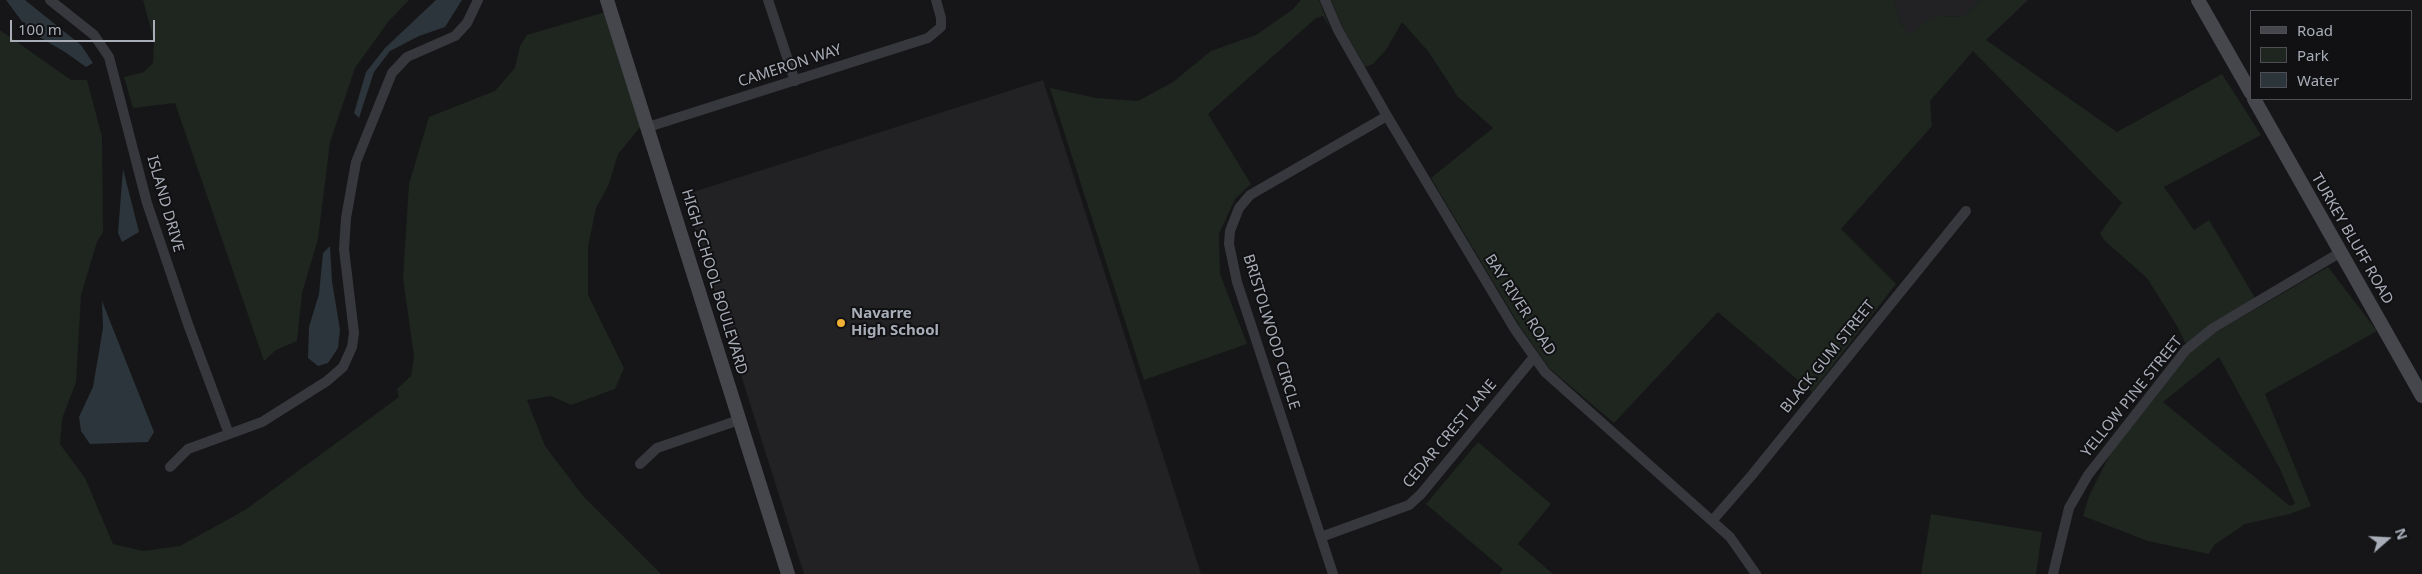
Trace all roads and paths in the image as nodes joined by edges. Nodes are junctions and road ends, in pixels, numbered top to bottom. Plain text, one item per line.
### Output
1 (50, 0) edge
2 (478, 0) edge
3 (607, 0) edge
4 (768, 0) edge
5 (936, 0) edge
6 (1325, 0) edge
7 (2198, 0) edge
8 (794, 80) junction
9 (2250, 92) edge
10 (2255, 100) edge
11 (1386, 116) junction
12 (648, 127) junction
13 (1966, 211) dead end
14 (2341, 252) junction
15 (1534, 357) junction
16 (2422, 396) edge
17 (739, 420) junction
18 (229, 434) junction
19 (640, 464) dead end
20 (170, 466) dead end
21 (1712, 521) junction
22 (1322, 537) junction
23 (788, 574) edge
24 (1333, 574) edge
25 (1756, 574) edge
26 (2053, 574) edge

1 - 18 street, ISLAND DRIVE
2 - 18 street
3 - 12 street, HIGH SCHOOL BOULEVARD
4 - 8 street
5 - 8 street, CAMERON WAY
6 - 11 street, BAY RIVER ROAD
7 - 9 street
8 - 12 street, CAMERON WAY
10 - 14 street, TURKEY BLUFF ROAD
11 - 15 street, BAY RIVER ROAD
11 - 22 street, BRISTOLWOOD CIRCLE
12 - 17 street, HIGH SCHOOL BOULEVARD
13 - 21 street, BLACK GUM STREET
14 - 16 street, TURKEY BLUFF ROAD
14 - 26 street, YELLOW PINE STREET
15 - 21 street, BAY RIVER ROAD
15 - 22 street, CEDAR CREST LANE
17 - 19 street
17 - 23 street, HIGH SCHOOL BOULEVARD
18 - 20 street
21 - 25 street, BAY RIVER ROAD
22 - 24 street, BRISTOLWOOD CIRCLE

